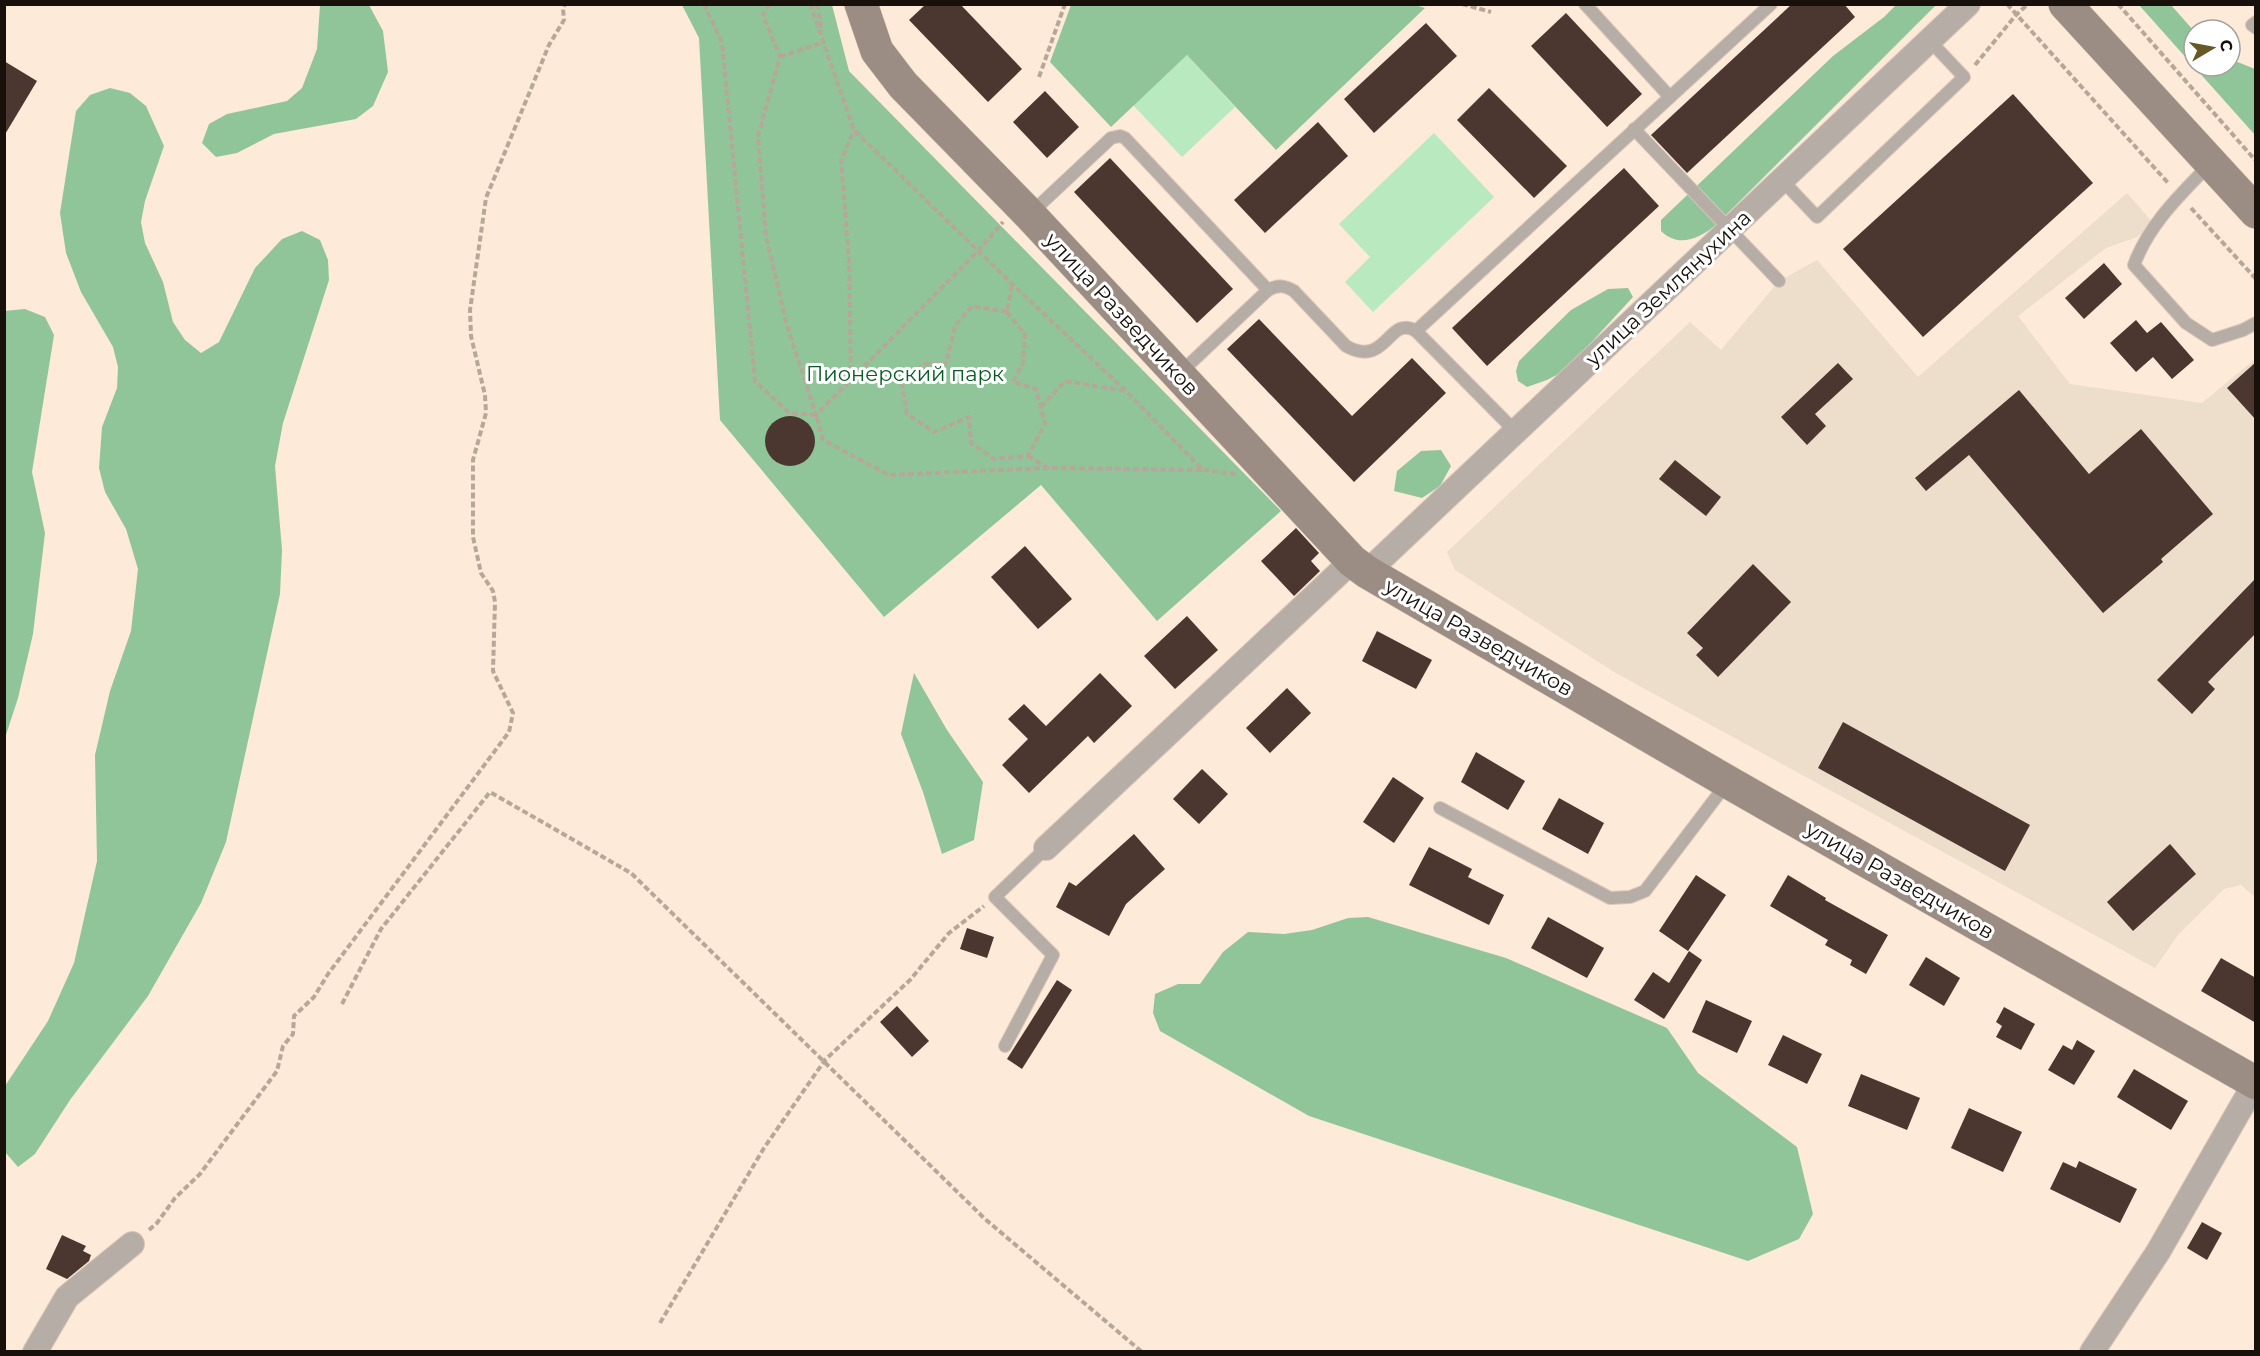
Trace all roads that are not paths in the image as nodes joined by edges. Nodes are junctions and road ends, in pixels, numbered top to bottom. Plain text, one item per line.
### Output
1 (861, 4) edge
2 (1585, 4) edge
3 (1771, 4) edge
4 (1968, 4) edge
5 (2065, 4) edge
6 (2256, 22) edge
7 (2256, 28) edge
8 (1930, 41) junction
9 (1671, 97) junction
10 (1634, 129) junction
11 (2210, 163) junction
12 (1782, 180) junction
13 (1024, 209) junction
14 (2256, 212) edge
15 (1729, 229) junction
16 (1779, 281) dead end
17 (1268, 290) junction
18 (2256, 323) edge
19 (1416, 331) junction
20 (1179, 375) junction
21 (1516, 432) junction
22 (1360, 567) junction
23 (1728, 782) junction
24 (1440, 808) dead end
25 (1046, 848) joint
26 (1005, 1046) dead end
27 (2255, 1083) edge
28 (132, 1244) road end
29 (35, 1352) edge
30 (2092, 1352) edge

1 - 13 street, улица Разведчиков
2 - 9 lane
3 - 9 lane
4 - 8 street, улица Землянухина
5 - 11 street
6 - 7 lane
8 - 12 street, улица Землянухина
8 - 12 lane
9 - 10 lane
10 - 15 lane
10 - 19 lane
11 - 14 street
11 - 18 lane
12 - 15 street, улица Землянухина
13 - 17 lane
13 - 20 street, улица Разведчиков
15 - 16 lane
15 - 21 street, улица Землянухина
17 - 19 lane
17 - 20 lane
19 - 21 lane
20 - 22 street, улица Разведчиков
21 - 22 street, улица Землянухина
22 - 23 street, улица Разведчиков
22 - 25 street, улица Землянухина
23 - 24 lane
23 - 27 street, улица Разведчиков
25 - 26 lane
27 - 30 street
28 - 29 street

